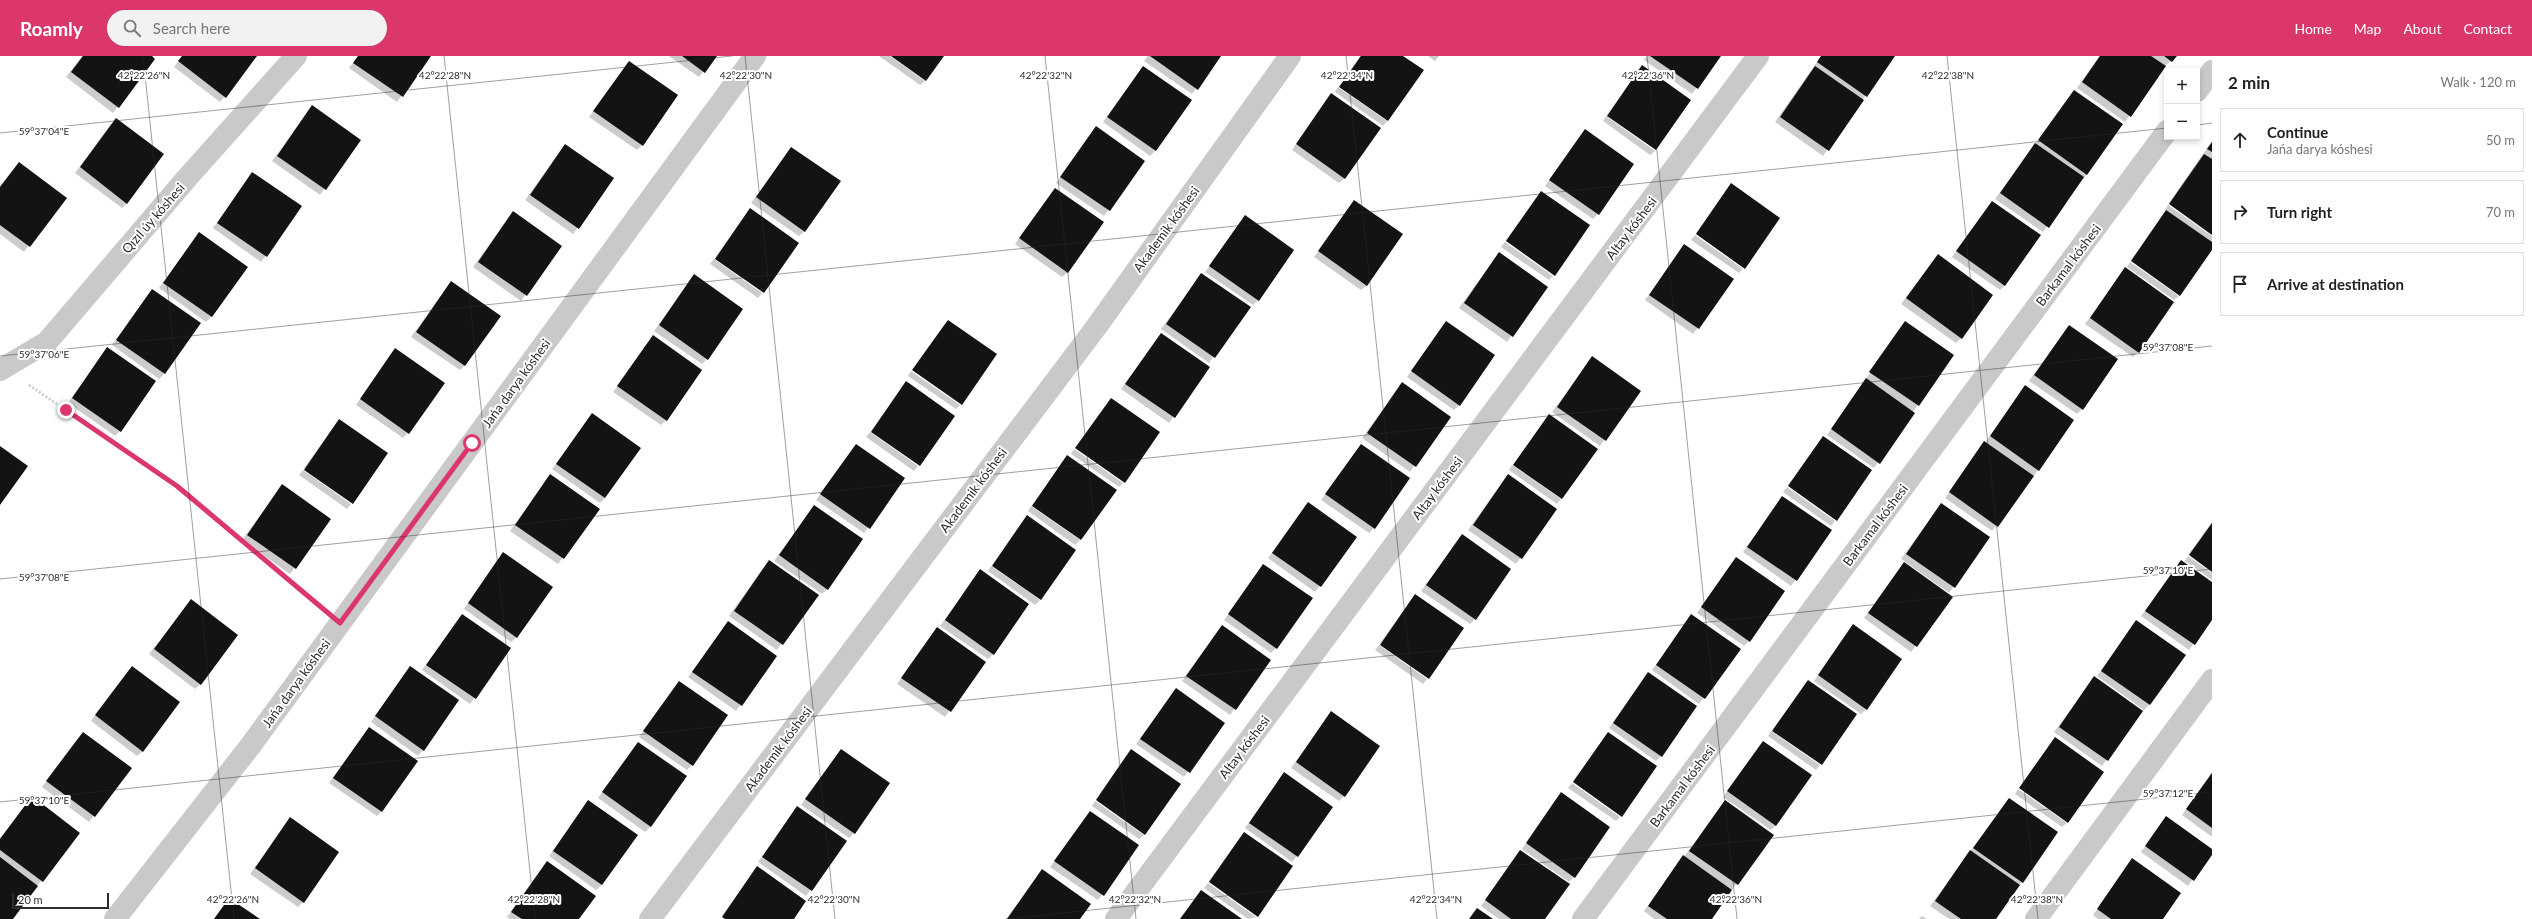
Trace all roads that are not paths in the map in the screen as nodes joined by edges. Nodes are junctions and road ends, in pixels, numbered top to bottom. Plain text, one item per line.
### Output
1 (296, 56) edge
2 (755, 56) edge
3 (1290, 56) edge
4 (1758, 56) edge
5 (2212, 71) edge
6 (2200, 87) edge
7 (2164, 136) edge
8 (2, 369) edge
9 (2212, 680) edge
10 (115, 919) edge
11 (650, 919) edge
12 (1116, 919) edge
13 (1583, 919) edge
14 (2036, 919) edge

1 - 8 street, Qızıl úy kóshesi
2 - 10 street, Jańa darya kóshesi
3 - 11 street, Akademik kóshesi
4 - 12 street, Altay kóshesi
5 - 6 street
7 - 13 street, Barkamal kóshesi
9 - 14 street

